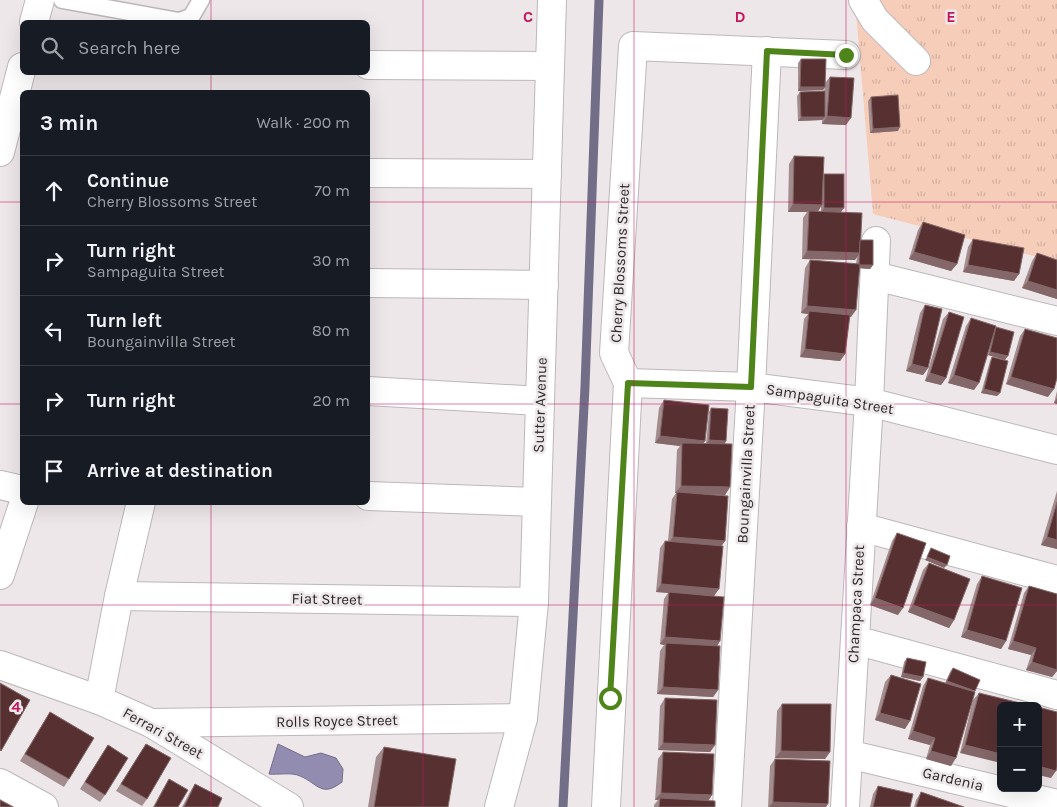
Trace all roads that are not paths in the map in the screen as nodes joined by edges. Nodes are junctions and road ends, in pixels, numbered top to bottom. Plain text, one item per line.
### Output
1 (40, 0) edge
2 (62, 0) edge
3 (201, 0) edge
4 (552, 0) edge
5 (864, 0) edge
6 (35, 20) edge
7 (173, 20) edge
8 (182, 20) edge
9 (767, 51) junction
10 (846, 55) dead end
11 (916, 61) dead end
12 (370, 65) edge
13 (550, 66) junction
14 (20, 75) edge
15 (11, 115) edge
16 (0, 152) edge
17 (370, 172) edge
18 (547, 174) junction
19 (876, 241) dead end
20 (875, 276) junction
21 (370, 283) edge
22 (544, 285) junction
23 (1057, 321) edge
24 (628, 383) junction
25 (751, 387) junction
26 (370, 391) edge
27 (540, 401) junction
28 (870, 402) junction
29 (1057, 450) edge
30 (0, 485) edge
31 (20, 490) edge
32 (370, 496) edge
33 (537, 502) junction
34 (23, 505) edge
35 (140, 505) edge
36 (860, 527) junction
37 (0, 574) edge
38 (1057, 580) edge
39 (119, 596) junction
40 (534, 602) junction
41 (855, 640) junction
42 (0, 665) edge
43 (1057, 695) edge
44 (99, 700) junction
45 (523, 718) junction
46 (151, 723) junction
47 (848, 754) junction
48 (0, 783) edge
49 (1057, 804) edge
50 (44, 807) edge
51 (289, 807) edge
52 (499, 807) edge
53 (606, 807) edge
54 (727, 807) edge
55 (845, 807) edge

1 - 6 street
2 - 7 lane
3 - 8 lane
4 - 13 street, Sutter Avenue
5 - 11 street
9 - 10 street
9 - 24 street, Cherry Blossoms Street
9 - 25 street, Boungainvilla Street
12 - 13 street
13 - 18 street, Sutter Avenue
14 - 15 street
15 - 16 street
17 - 18 street
18 - 22 street, Sutter Avenue
19 - 20 street, Champaca Street
20 - 23 street
20 - 28 street, Champaca Street
21 - 22 street
22 - 27 street, Sutter Avenue
24 - 25 street, Sampaguita Street
24 - 53 street, Cherry Blossoms Street
25 - 28 street, Sampaguita Street
25 - 54 street, Boungainvilla Street
26 - 27 street
27 - 33 street, Sutter Avenue
28 - 29 street, Sampaguita Street
28 - 36 street, Champaca Street
30 - 31 street
32 - 33 street
33 - 40 street, Sutter Avenue
34 - 37 street
35 - 39 street
36 - 38 street
36 - 41 street, Champaca Street
39 - 40 street, Fiat Street
39 - 44 street
40 - 45 street, Sutter Avenue
41 - 43 street
41 - 47 street, Champaca Street
42 - 44 street, Ferrari Street
44 - 46 street, Ferrari Street
45 - 46 street, Rolls Royce Street
45 - 52 street, Sutter Avenue
46 - 51 street, Ferrari Street
47 - 49 street, Gardenia
47 - 55 street, Champaca Street
48 - 50 street

